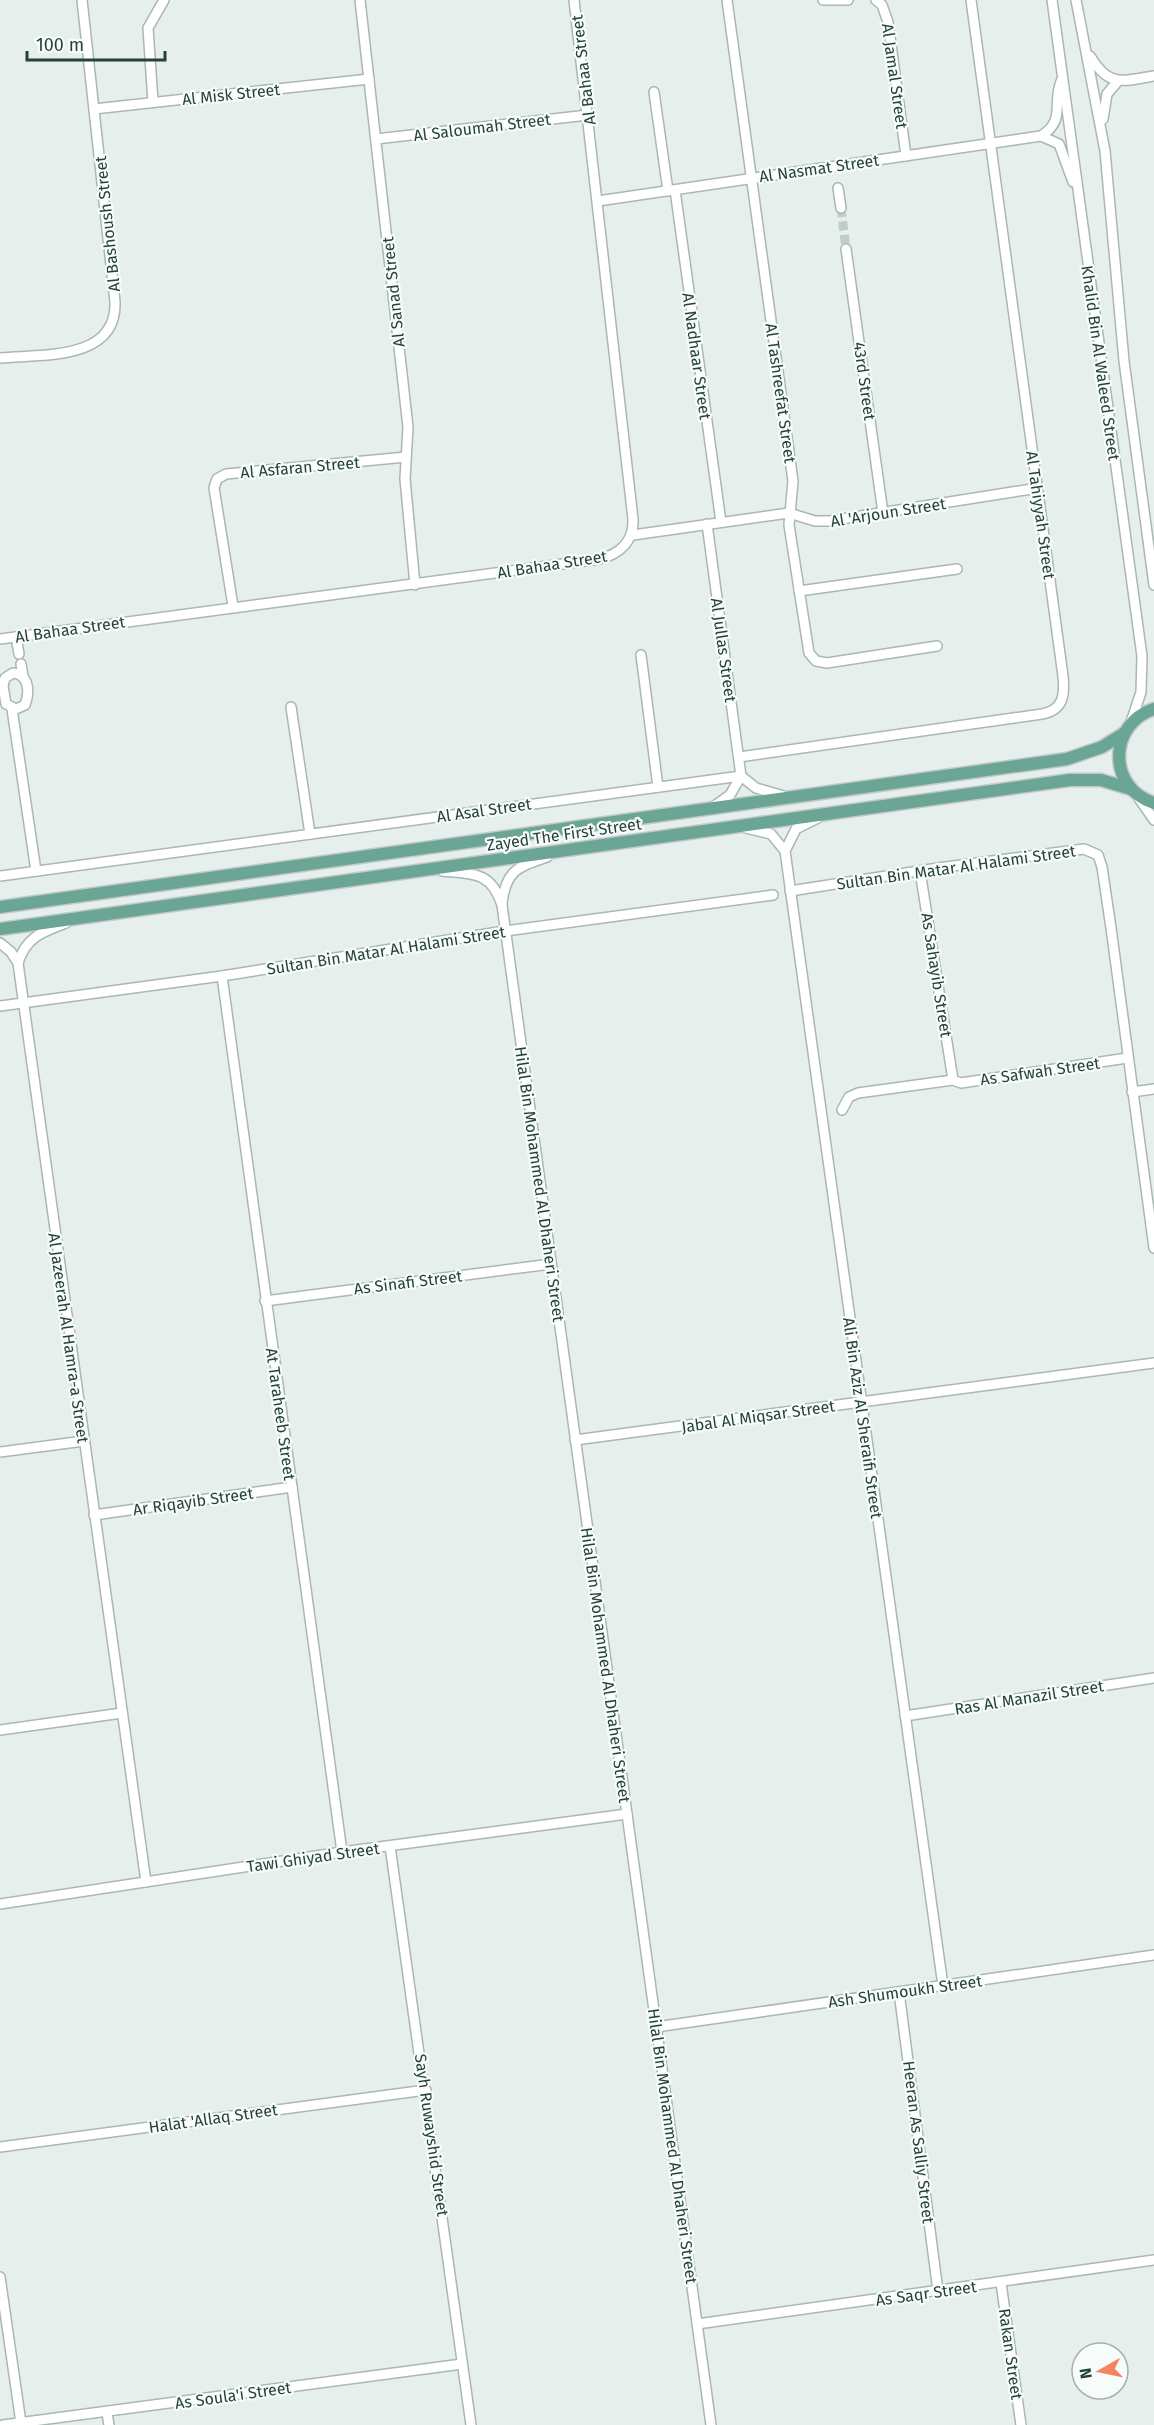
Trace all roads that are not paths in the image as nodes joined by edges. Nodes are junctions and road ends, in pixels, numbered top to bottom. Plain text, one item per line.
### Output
1 (82, 0) edge
2 (164, 0) edge
3 (360, 0) edge
4 (574, 0) edge
5 (727, 0) edge
6 (823, 0) edge
7 (848, 0) edge
8 (876, 0) edge
9 (970, 0) edge
10 (1052, 0) edge
11 (1076, 0) edge
12 (1085, 47) junction
13 (1154, 76) edge
14 (1063, 77) junction
15 (369, 80) junction
16 (1118, 81) junction
17 (654, 92) dead end
18 (153, 102) junction
19 (94, 109) junction
20 (588, 115) junction
21 (1102, 133) junction
22 (1041, 136) junction
23 (376, 139) junction
24 (990, 143) junction
25 (906, 156) junction
26 (752, 178) junction
27 (838, 188) dead end
28 (671, 191) junction
29 (1078, 191) junction
30 (598, 201) junction
31 (841, 208) tunnel mouth
32 (846, 249) tunnel mouth
33 (0, 358) edge
34 (405, 458) junction
35 (1038, 488) junction
36 (789, 513) junction
37 (883, 513) junction
38 (720, 522) junction
39 (707, 524) junction
40 (633, 535) junction
41 (957, 569) dead end
42 (415, 585) junction
43 (1154, 585) edge
44 (799, 591) junction
45 (233, 606) junction
46 (16, 636) junction
47 (0, 639) edge
48 (937, 646) dead end
49 (641, 655) dead end
50 (23, 676) junction
51 (291, 707) dead end
52 (12, 709) junction
53 (1154, 709) edge
54 (1126, 729) junction
55 (739, 757) junction
56 (741, 776) junction
57 (658, 787) junction
58 (1134, 792) junction
59 (789, 797) junction
60 (1154, 803) edge
61 (711, 808) junction
62 (830, 813) junction
63 (1154, 820) edge
64 (728, 827) junction
65 (310, 834) junction
66 (566, 850) junction
67 (785, 851) junction
68 (429, 869) junction
69 (36, 871) junction
70 (920, 871) junction
71 (0, 876) edge
72 (790, 891) junction
73 (773, 895) dead end
74 (502, 905) junction
75 (0, 907) edge
76 (77, 918) junction
77 (0, 928) edge
78 (506, 931) junction
79 (0, 943) edge
80 (18, 963) junction
81 (222, 976) junction
82 (22, 1002) junction
83 (0, 1006) edge
84 (1127, 1058) junction
85 (953, 1080) junction
86 (1154, 1089) edge
87 (1132, 1092) junction
88 (842, 1110) dead end
89 (1154, 1248) edge
90 (551, 1264) junction
91 (265, 1301) junction
92 (1154, 1363) edge
93 (861, 1402) junction
94 (575, 1440) junction
95 (84, 1441) junction
96 (0, 1452) edge
97 (292, 1487) junction
98 (94, 1515) junction
99 (1154, 1678) edge
100 (122, 1713) junction
101 (905, 1716) junction
102 (0, 1730) edge
103 (627, 1815) junction
104 (390, 1845) junction
105 (342, 1852) junction
106 (146, 1881) junction
107 (0, 1904) edge
108 (1154, 1955) edge
109 (944, 1986) junction
110 (899, 1992) junction
111 (656, 2027) junction
112 (426, 2090) junction
113 (0, 2147) edge
114 (1154, 2260) edge
115 (0, 2277) edge
116 (1001, 2283) junction
117 (938, 2291) junction
118 (697, 2324) junction
119 (462, 2364) junction
120 (108, 2412) junction
121 (21, 2423) junction
122 (3, 2425) edge
123 (109, 2425) edge
124 (471, 2425) edge
125 (711, 2425) edge
126 (1021, 2425) edge

1 - 19 street, Al Bashoush Street
2 - 18 street
3 - 15 street, Al Sanad Street
4 - 20 street, Al Bahaa Street
5 - 26 street, Al Tashreefat Street
6 - 7 street
8 - 25 street, Al Jamal Street
9 - 24 street, Al Tahiyyah Street
10 - 14 street, Khalid Bin Al Waleed Street
11 - 12 street, Khalid Bin Al Waleed Street
12 - 16 street
12 - 21 street, Khalid Bin Al Waleed Street
13 - 16 street
14 - 22 street
14 - 29 street, Khalid Bin Al Waleed Street
15 - 18 street, Al Misk Street
15 - 23 street, Al Sanad Street
16 - 21 street
17 - 28 street, Al Nadhaar Street
18 - 19 street, Al Misk Street
19 - 33 street, Al Bashoush Street
20 - 23 street, Al Saloumah Street
20 - 30 street, Al Bahaa Street
21 - 43 street, Khalid Bin Al Waleed Street
22 - 24 street, Al Nasmat Street
22 - 29 street
23 - 34 street, Al Sanad Street
24 - 25 street, Al Nasmat Street
24 - 35 street, Al Tahiyyah Street
25 - 26 street, Al Nasmat Street
26 - 28 street, Al Nasmat Street
26 - 36 street, Al Tashreefat Street
27 - 31 street
28 - 30 street, Al Nasmat Street
28 - 38 street, Al Nadhaar Street
29 - 54 street, Khalid Bin Al Waleed Street
30 - 40 street, Al Bahaa Street
32 - 37 street, 43rd Street
34 - 42 street, Al Sanad Street
34 - 45 street, Al Asfaran Street
35 - 37 street, Al 'Arjoun Street
35 - 55 street, Al Tahiyyah Street
36 - 37 street, Al 'Arjoun Street
36 - 38 street, Al 'Arjoun Street
36 - 44 street, Al Tashreefat Street
38 - 39 street, Al 'Arjoun Street
39 - 40 street, Al 'Arjoun Street
39 - 55 street, Al Jullas Street
40 - 42 street, Al Bahaa Street
41 - 44 street
42 - 45 street, Al Bahaa Street
44 - 48 street, Al Tashreefat Street
45 - 46 street, Al Bahaa Street
46 - 47 street, Al Bahaa Street
46 - 50 street
49 - 57 street
50 - 52 street
50 - 52 street
51 - 65 street
52 - 69 street
53 - 54 main road, Zayed The First Street
54 - 58 main road
54 - 59 main road, Zayed The First Street
55 - 56 street, Al Jullas Street
56 - 57 street, Al Asal Street
56 - 59 street
56 - 61 street
57 - 65 street, Al Asal Street
58 - 60 main road, Zayed The First Street
58 - 62 main road, Zayed The First Street
58 - 63 street
59 - 61 main road, Zayed The First Street
61 - 75 main road, Zayed The First Street
62 - 64 main road, Zayed The First Street
62 - 67 street
64 - 66 main road, Zayed The First Street
64 - 67 street
65 - 69 street, Al Asal Street
66 - 68 main road, Zayed The First Street
66 - 74 street, Hilal Bin Mohammed Al Dhaheri Street
67 - 72 street, Ali Bin Aziz Al Sheraifi Street
68 - 74 street, Hilal Bin Mohammed Al Dhaheri Street
68 - 76 main road, Zayed The First Street
69 - 71 street, Al Asal Street
70 - 72 street, Sultan Bin Matar Al Halami Street
70 - 84 street, Sultan Bin Matar Al Halami Street
70 - 85 street, As Sahayib Street
72 - 93 street, Ali Bin Aziz Al Sheraifi Street
73 - 78 street, Sultan Bin Matar Al Halami Street
74 - 78 street, Hilal Bin Mohammed Al Dhaheri Street
76 - 77 main road, Zayed The First Street
76 - 80 street
78 - 81 street, Sultan Bin Matar Al Halami Street
78 - 90 street, Hilal Bin Mohammed Al Dhaheri Street
79 - 80 street
80 - 82 street, Al Jazeerah Al Hamra-a Street
81 - 82 street, Sultan Bin Matar Al Halami Street
81 - 91 street, At Taraheeb Street
82 - 83 street, Sultan Bin Matar Al Halami Street
82 - 95 street, Al Jazeerah Al Hamra-a Street
84 - 85 street, As Safwah Street
84 - 87 street, Sultan Bin Matar Al Halami Street
85 - 88 street, As Safwah Street
86 - 87 street
87 - 89 street, Sultan Bin Matar Al Halami Street
90 - 91 street, As Sinafi Street
90 - 94 street, Hilal Bin Mohammed Al Dhaheri Street
91 - 97 street, At Taraheeb Street
92 - 93 street, Jabal Al Miqsar Street
93 - 94 street, Jabal Al Miqsar Street
93 - 101 street, Ali Bin Aziz Al Sheraifi Street
94 - 103 street, Hilal Bin Mohammed Al Dhaheri Street
95 - 96 street
95 - 98 street, Al Jazeerah Al Hamra-a Street
97 - 98 street, Ar Riqayib Street
97 - 105 street, At Taraheeb Street
98 - 100 street, Al Jazeerah Al Hamra-a Street
99 - 101 street, Ras Al Manazil Street
100 - 102 street
100 - 106 street, Al Jazeerah Al Hamra-a Street
101 - 109 street, Ali Bin Aziz Al Sheraifi Street
103 - 104 street, Tawi Ghiyad Street
103 - 111 street, Hilal Bin Mohammed Al Dhaheri Street
104 - 105 street, Tawi Ghiyad Street
104 - 112 street, Sayh Ruwayshid Street
105 - 106 street, Tawi Ghiyad Street
106 - 107 street, Tawi Ghiyad Street
108 - 109 street, Ash Shumoukh Street
109 - 110 street, Ash Shumoukh Street
110 - 111 street, Ash Shumoukh Street
110 - 117 street, Heeran As Salliy Street
111 - 118 street, Hilal Bin Mohammed Al Dhaheri Street
112 - 113 street, Halat 'Allaq Street
112 - 119 street, Sayh Ruwayshid Street
114 - 116 street, As Saqr Street
115 - 121 street
116 - 117 street, As Saqr Street
116 - 126 street, Rakan Street
117 - 118 street, As Saqr Street
118 - 125 street, Hilal Bin Mohammed Al Dhaheri Street
119 - 120 street, As Soula'i Street
119 - 124 street, Sayh Ruwayshid Street
120 - 121 street, As Soula'i Street
120 - 123 street
121 - 122 street, As Soula'i Street

